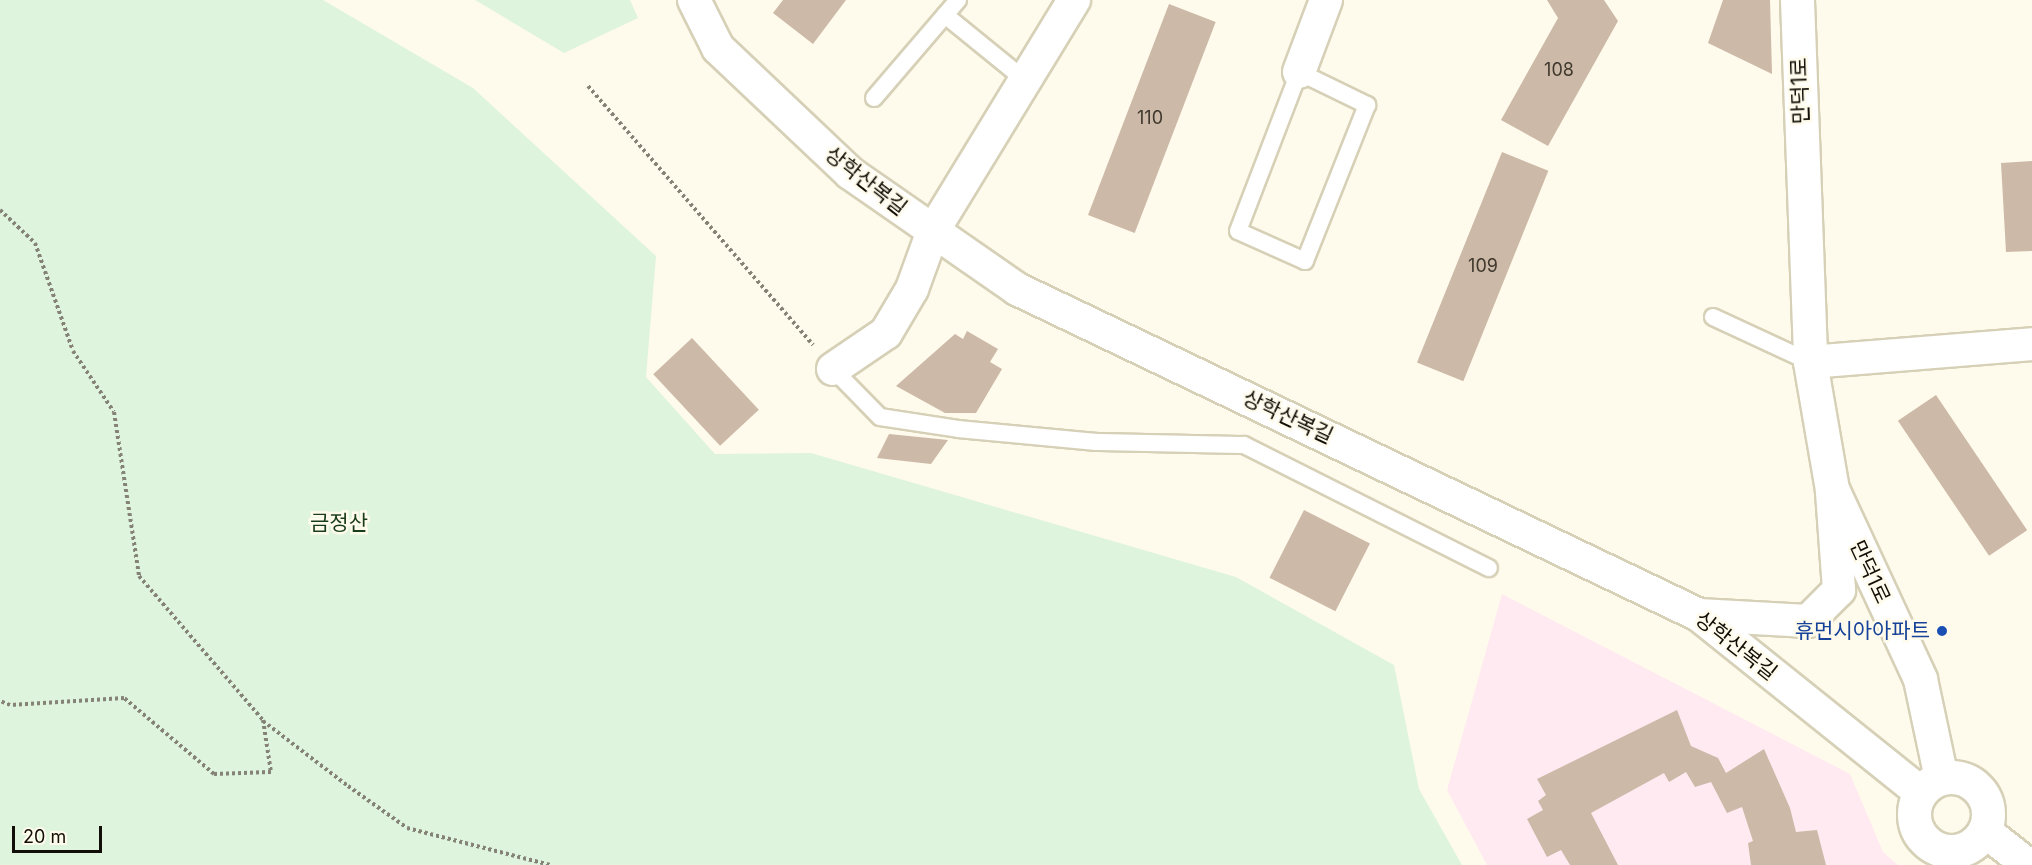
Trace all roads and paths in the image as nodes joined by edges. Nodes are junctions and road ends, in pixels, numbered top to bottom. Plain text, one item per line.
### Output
1 (694, 0) edge
2 (958, 0) edge
3 (1074, 0) edge
4 (1326, 0) edge
5 (1797, 0) edge
6 (945, 15) junction
7 (1299, 72) junction
8 (1025, 80) junction
9 (588, 86) dead end
10 (874, 98) dead end
11 (0, 210) edge
12 (933, 231) junction
13 (1713, 317) dead end
14 (2032, 344) edge
15 (1810, 362) junction
16 (833, 369) junction
17 (1832, 489) junction
18 (1490, 568) dead end
19 (1699, 615) junction
20 (0, 701) edge
21 (263, 720) junction
22 (1931, 785) junction
23 (1985, 831) junction
24 (1958, 858) edge
25 (550, 865) edge
26 (2028, 865) edge

1 - 12 street, 상학산복길
2 - 6 lane
3 - 8 street
4 - 7 street
5 - 15 main road, 만덕1로
6 - 8 lane
6 - 10 lane
7 - 7 lane
8 - 12 street
9 - 16 path
11 - 21 path
12 - 16 street
12 - 19 street, 상학산복길
13 - 15 lane
14 - 15 street
15 - 17 main road, 만덕1로
16 - 18 lane
17 - 19 street
17 - 22 main road, 만덕1로
19 - 22 street, 상학산복길
20 - 21 path
21 - 25 path
22 - 23 main road
22 - 24 main road
23 - 24 main road
23 - 26 street

